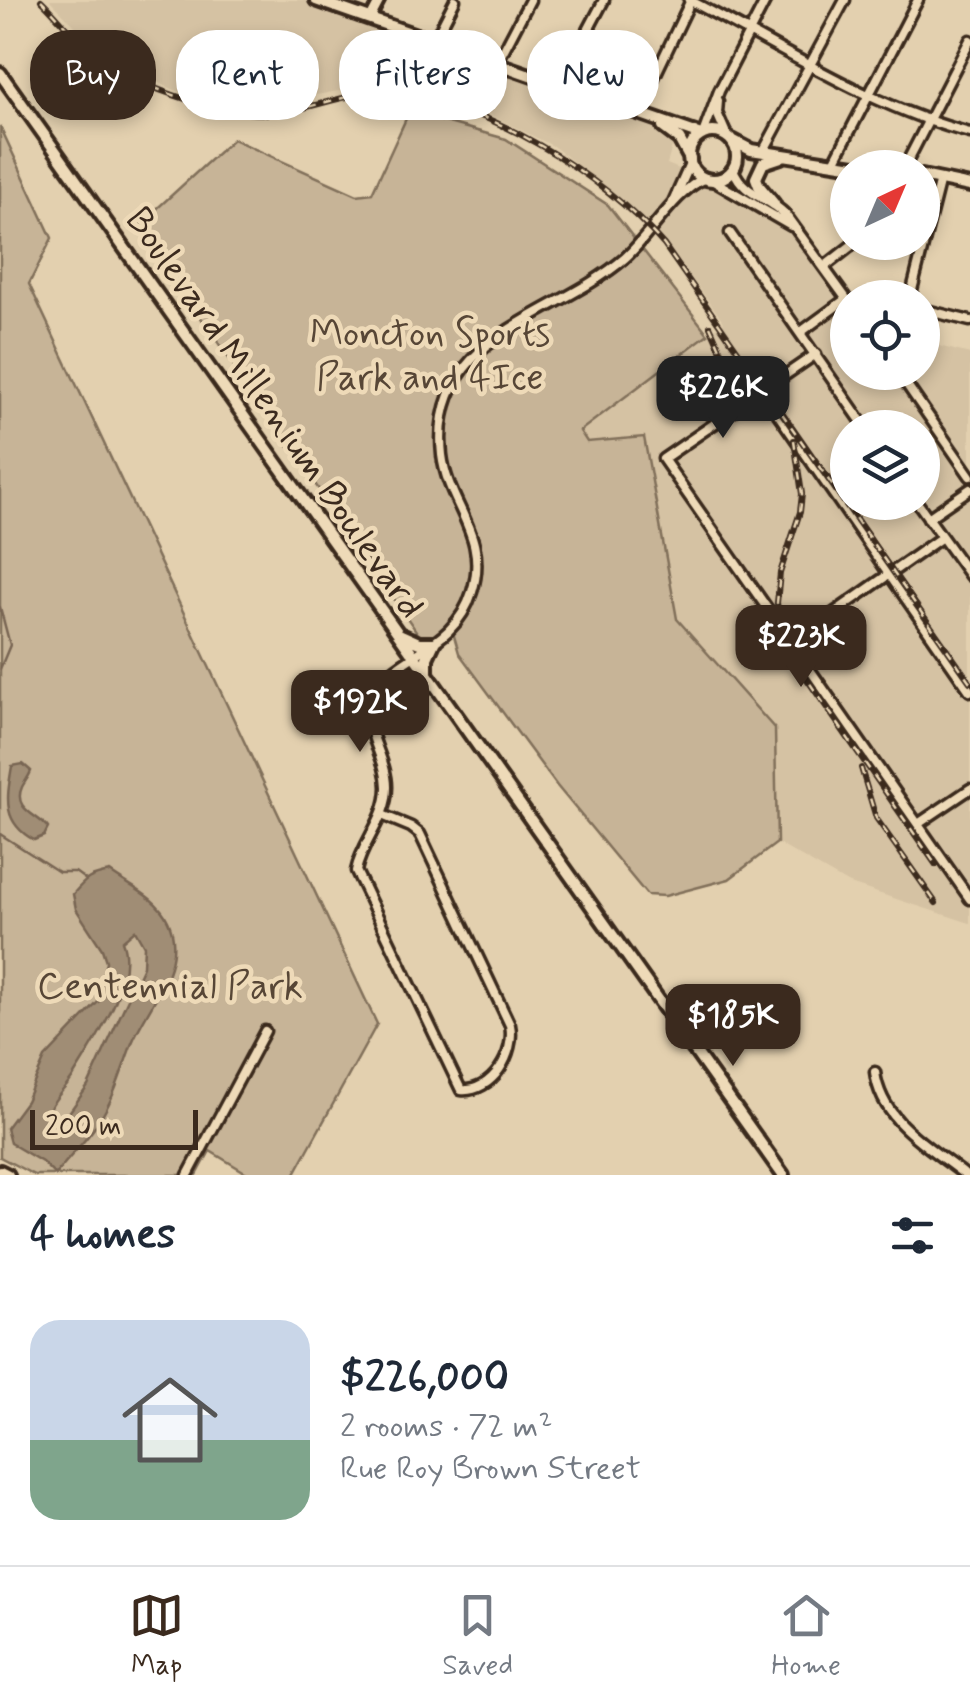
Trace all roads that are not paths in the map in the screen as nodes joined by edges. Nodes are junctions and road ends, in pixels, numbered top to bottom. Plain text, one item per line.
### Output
1 (316, 0) edge
2 (380, 0) edge
3 (455, 0) edge
4 (530, 0) edge
5 (604, 0) edge
6 (690, 0) edge
7 (766, 0) edge
8 (845, 0) edge
9 (918, 0) edge
10 (370, 19) junction
11 (402, 30) edge
12 (440, 30) edge
13 (588, 30) edge
14 (750, 31) junction
15 (970, 40) edge
16 (507, 44) edge
17 (812, 64) junction
18 (659, 67) edge
19 (0, 73) edge
20 (718, 91) junction
21 (868, 94) junction
22 (650, 120) edge
23 (658, 120) edge
24 (928, 122) junction
25 (970, 133) edge
26 (702, 135) junction
27 (729, 138) junction
28 (840, 150) edge
29 (913, 150) edge
30 (763, 152) junction
31 (790, 156) junction
32 (690, 160) junction
33 (830, 161) edge
34 (734, 168) junction
35 (708, 178) junction
36 (940, 179) edge
37 (970, 186) edge
38 (774, 204) junction
39 (666, 214) junction
40 (799, 232) junction
41 (730, 233) dead end
42 (833, 260) edge
43 (824, 267) junction
44 (833, 280) edge
45 (830, 312) edge
46 (940, 314) edge
47 (970, 320) edge
48 (801, 332) junction
49 (816, 354) junction
50 (910, 390) edge
51 (762, 391) junction
52 (854, 410) edge
53 (970, 476) edge
54 (970, 488) edge
55 (940, 509) edge
56 (930, 520) edge
57 (942, 536) junction
58 (889, 575) junction
59 (970, 576) edge
60 (394, 632) junction
61 (434, 643) junction
62 (791, 643) junction
63 (413, 658) junction
64 (428, 678) junction
65 (970, 691) edge
66 (970, 789) edge
67 (382, 815) junction
68 (918, 824) junction
69 (970, 899) edge
70 (265, 1031) dead end
71 (875, 1072) dead end
72 (0, 1171) edge
73 (8, 1175) edge
74 (188, 1175) edge
75 (784, 1175) edge
76 (965, 1175) edge

1 - 10 main road
2 - 10 street
3 - 12 street
4 - 16 street
5 - 13 street
6 - 14 street
6 - 18 street
7 - 14 street
8 - 17 street
9 - 21 street
10 - 11 main road
14 - 17 street
14 - 20 street
15 - 24 street
17 - 21 street
17 - 30 street
19 - 60 main road, Boulevard Millenium Boulevard
20 - 26 street
20 - 27 street
21 - 24 street
21 - 28 street
22 - 32 main road
23 - 26 main road
24 - 25 street
24 - 29 street
26 - 27 main road
26 - 32 main road
27 - 30 main road
27 - 34 main road
30 - 31 main road
31 - 33 main road
31 - 34 main road
31 - 38 main road
32 - 35 main road
32 - 39 street
34 - 35 main road
34 - 38 street
35 - 39 street
35 - 40 street
36 - 37 main road
38 - 40 street
39 - 61 street
40 - 43 street
41 - 48 street
42 - 43 street
43 - 44 street
45 - 48 street
46 - 47 street
48 - 49 street
49 - 51 street
49 - 52 street
50 - 53 street
51 - 58 street
51 - 62 street
54 - 55 street
56 - 57 street
57 - 58 street
57 - 59 street
58 - 62 street
58 - 65 street
60 - 61 main road
60 - 63 main road, Boulevard Millenium Boulevard
61 - 63 street
61 - 64 main road
62 - 68 street
63 - 64 main road, Boulevard Millenium Boulevard
63 - 67 street
64 - 75 main road, Boulevard Millenium Boulevard
66 - 68 street
67 - 67 street
68 - 69 street
70 - 74 street
71 - 76 street
72 - 73 main road

